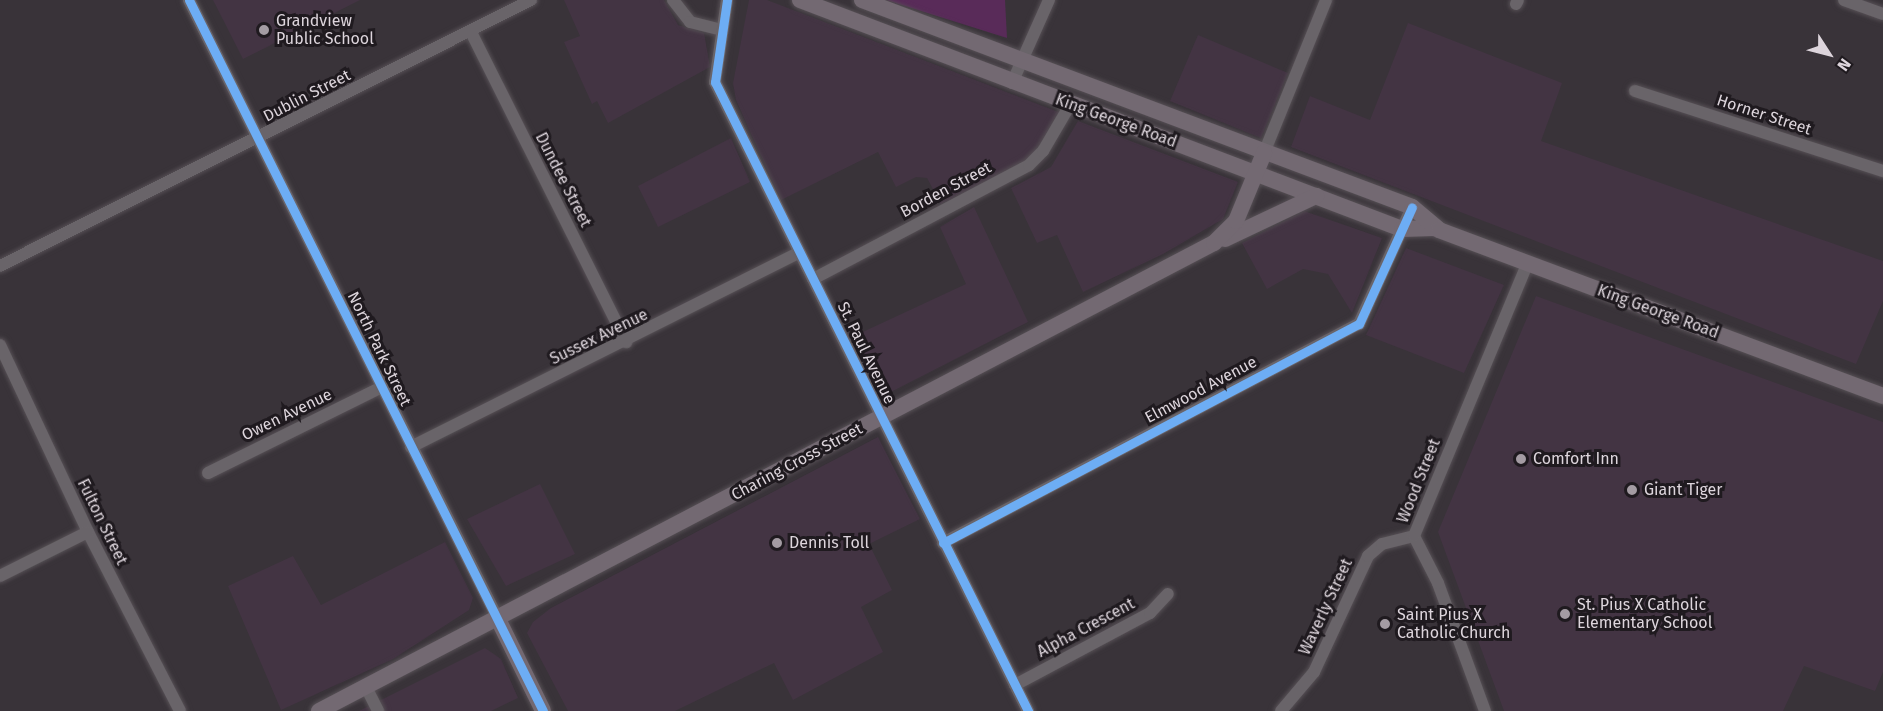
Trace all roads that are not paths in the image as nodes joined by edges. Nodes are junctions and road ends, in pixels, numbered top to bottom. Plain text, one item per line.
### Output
1 (189, 0) edge
2 (531, 0) edge
3 (673, 0) edge
4 (727, 0) edge
5 (800, 0) edge
6 (862, 0) edge
7 (1049, 0) edge
8 (1326, 0) edge
9 (1844, 0) edge
10 (1883, 14) edge
11 (722, 30) junction
12 (471, 33) junction
13 (1023, 61) junction
14 (1012, 83) junction
15 (1635, 91) dead end
16 (1070, 105) junction
17 (259, 139) junction
18 (1264, 153) junction
19 (1883, 171) edge
20 (1256, 173) junction
21 (1316, 196) junction
22 (1412, 207) junction
23 (1434, 228) junction
24 (1402, 229) junction
25 (1214, 243) junction
26 (799, 253) junction
27 (1527, 264) junction
28 (0, 266) edge
29 (813, 279) junction
30 (626, 342) junction
31 (0, 345) edge
32 (380, 388) junction
33 (1883, 396) edge
34 (881, 418) junction
35 (411, 447) junction
36 (208, 473) dead end
37 (88, 532) junction
38 (1414, 536) junction
39 (943, 543) junction
40 (0, 576) edge
41 (1168, 594) dead end
42 (498, 619) junction
43 (1015, 685) junction
44 (366, 687) junction
45 (180, 711) edge
46 (319, 711) edge
47 (378, 711) edge
48 (543, 711) edge
49 (1028, 711) edge
50 (1281, 711) edge
51 (1485, 711) edge

1 - 17 street, North Park Street
2 - 12 street, Dublin Street
3 - 11 street
4 - 11 street, St. Paul Avenue
5 - 14 main road, King George Road
6 - 13 main road, King George Road
7 - 13 street
8 - 18 street
9 - 10 street
11 - 26 street, St. Paul Avenue
12 - 17 street, Dublin Street
12 - 30 street, Dundee Street
13 - 14 street
13 - 18 main road, King George Road
14 - 16 main road, King George Road
15 - 19 street, Horner Street
16 - 20 main road, King George Road
16 - 29 street, Borden Street
17 - 28 street, Dublin Street
17 - 32 street, North Park Street
18 - 20 main road, Charing Cross Street
18 - 22 main road, King George Road
20 - 21 main road, King George Road
20 - 25 main road, Charing Cross Street
21 - 24 main road, King George Road
21 - 25 main road
22 - 23 main road, King George Road
22 - 24 street, Elmwood Avenue
23 - 24 main road, King George Road
23 - 27 main road, King George Road
24 - 39 street, Elmwood Avenue
25 - 34 main road, Charing Cross Street
26 - 29 street, St. Paul Avenue
26 - 30 street, Sussex Avenue
27 - 33 main road, King George Road
27 - 38 street, Wood Street
29 - 34 street, St. Paul Avenue
30 - 35 street, Sussex Avenue
31 - 37 street, Fulton Street
32 - 35 street, North Park Street
32 - 36 street, Owen Avenue
34 - 39 street, St. Paul Avenue
34 - 42 main road, Charing Cross Street
35 - 42 street, North Park Street
37 - 40 street
37 - 45 street, Fulton Street
38 - 50 street, Waverly Street
38 - 51 street, Wood Street
39 - 43 street, St. Paul Avenue
41 - 43 street, Alpha Crescent
42 - 44 main road, Charing Cross Street
42 - 48 main road, North Park Street
43 - 49 street, St. Paul Avenue
44 - 46 main road, Charing Cross Street
44 - 47 street

